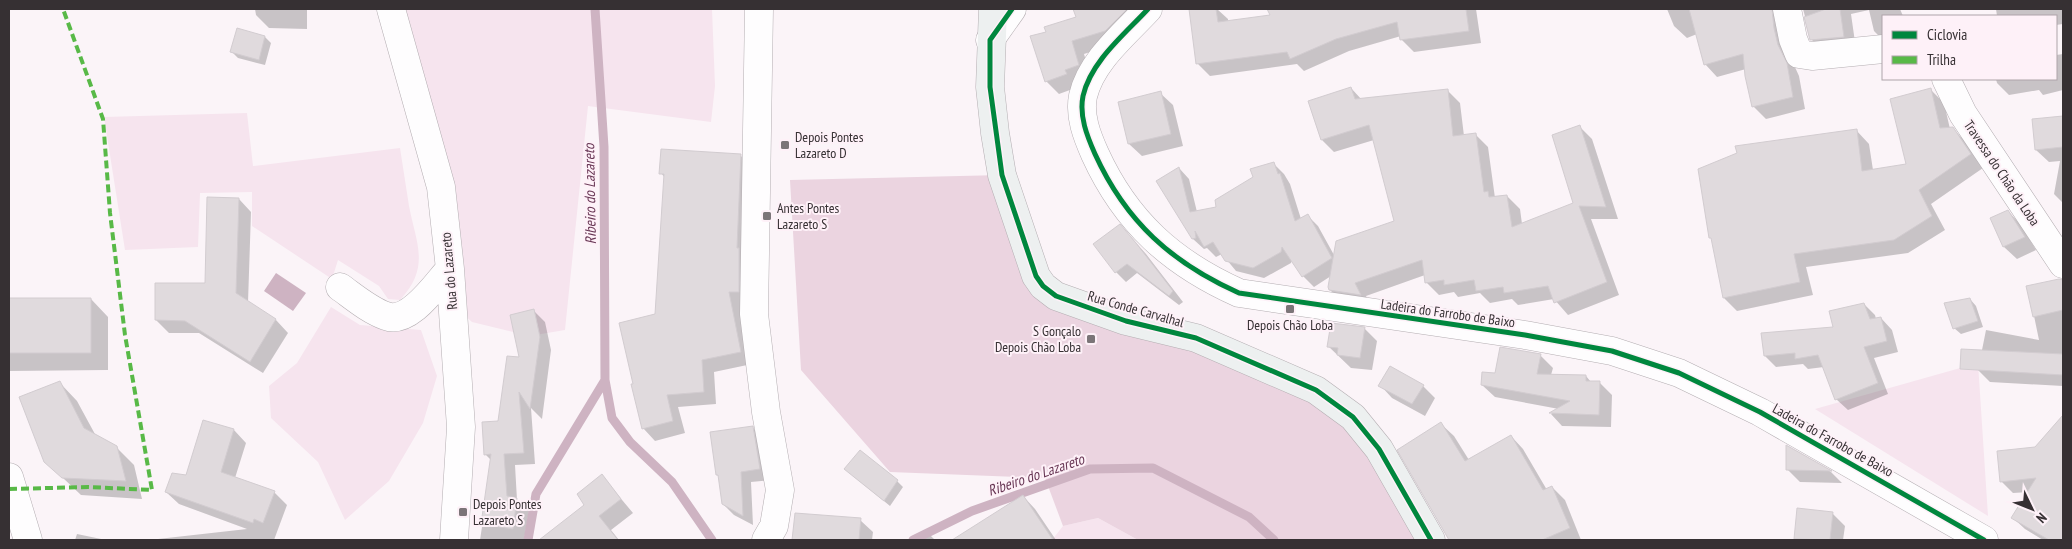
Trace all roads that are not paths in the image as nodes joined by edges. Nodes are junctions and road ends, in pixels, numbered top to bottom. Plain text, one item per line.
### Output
1 (391, 9) edge
2 (759, 9) edge
3 (993, 9) edge
4 (1012, 9) edge
5 (1148, 9) edge
6 (1787, 9) edge
7 (990, 40) junction
8 (1882, 49) edge
9 (1946, 80) edge
10 (2063, 264) edge
11 (450, 269) junction
12 (340, 287) dead end
13 (9, 477) edge
14 (28, 540) edge
15 (454, 540) edge
16 (766, 540) edge
17 (1431, 540) edge
18 (1984, 540) edge

1 - 11 street, Rua do Lazareto
2 - 16 street
3 - 7 main road, Rua Conde Carvalhal
4 - 7 street
5 - 18 street, Ladeira do Farrobo de Baixo
6 - 8 street
7 - 17 main road, Rua Conde Carvalhal
9 - 10 street, Travessa do Chão da Loba
11 - 12 street
11 - 15 street, Rua do Lazareto
13 - 14 street

